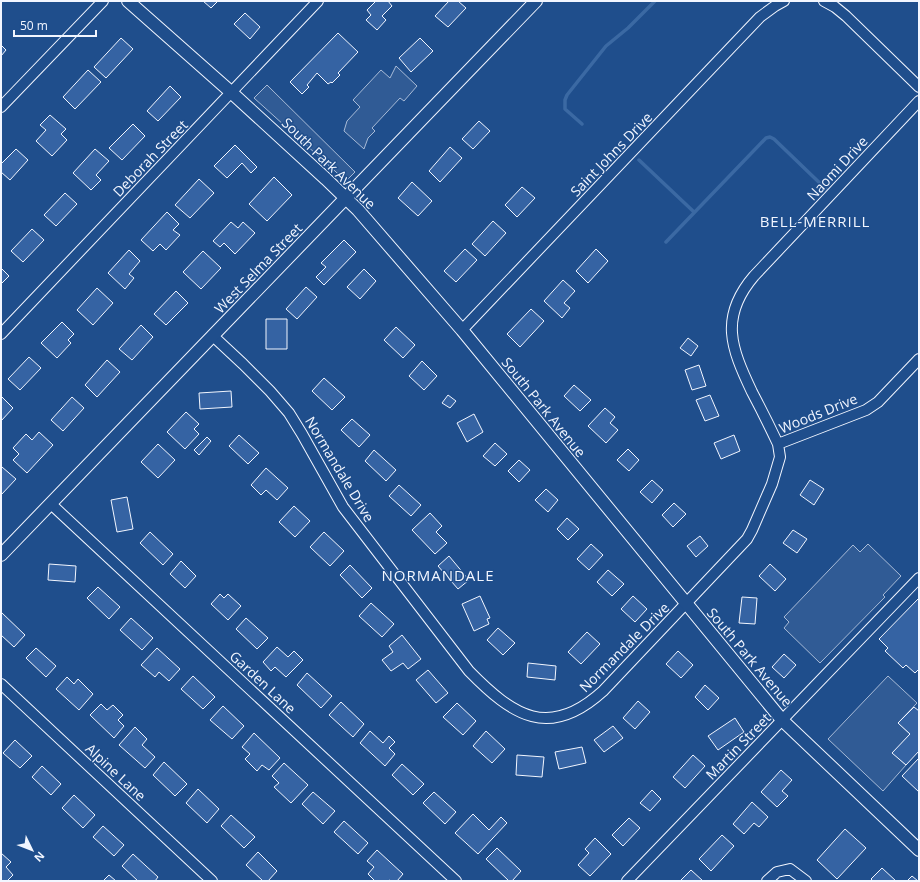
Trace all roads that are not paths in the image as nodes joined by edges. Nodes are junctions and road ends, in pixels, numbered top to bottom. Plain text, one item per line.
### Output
1 (103, 1) edge
2 (128, 1) edge
3 (318, 1) edge
4 (536, 1) edge
5 (784, 1) edge
6 (824, 1) edge
7 (919, 87) edge
8 (232, 92) junction
9 (919, 101) edge
10 (1, 107) edge
11 (346, 198) junction
12 (462, 330) junction
13 (1, 334) edge
14 (213, 336) junction
15 (919, 359) edge
16 (778, 444) junction
17 (51, 504) junction
18 (1, 555) edge
19 (919, 578) edge
20 (686, 604) junction
21 (1, 684) edge
22 (782, 720) junction
23 (919, 850) edge
24 (212, 881) edge
25 (456, 881) edge
26 (627, 881) edge
27 (767, 881) edge
28 (806, 881) edge

1 - 10 street
2 - 8 street, South Park Avenue
3 - 8 street, Deborah Street
4 - 11 street, West Selma Street
5 - 12 street, Saint Johns Drive
6 - 7 street
8 - 11 street, South Park Avenue
8 - 13 street, Deborah Street
9 - 16 street, Naomi Drive
11 - 12 street, South Park Avenue
11 - 14 street, West Selma Street
12 - 20 street, South Park Avenue
14 - 17 street, West Selma Street
14 - 20 street, Normandale Drive
15 - 16 street, Woods Drive
16 - 20 street, Woods Drive
17 - 18 street, West Selma Street
17 - 25 street, Garden Lane
19 - 22 street, Martin Street
20 - 22 street, South Park Avenue
21 - 24 street, Alpine Lane
22 - 23 street, South Park Avenue
22 - 26 street, Martin Street
27 - 28 street

